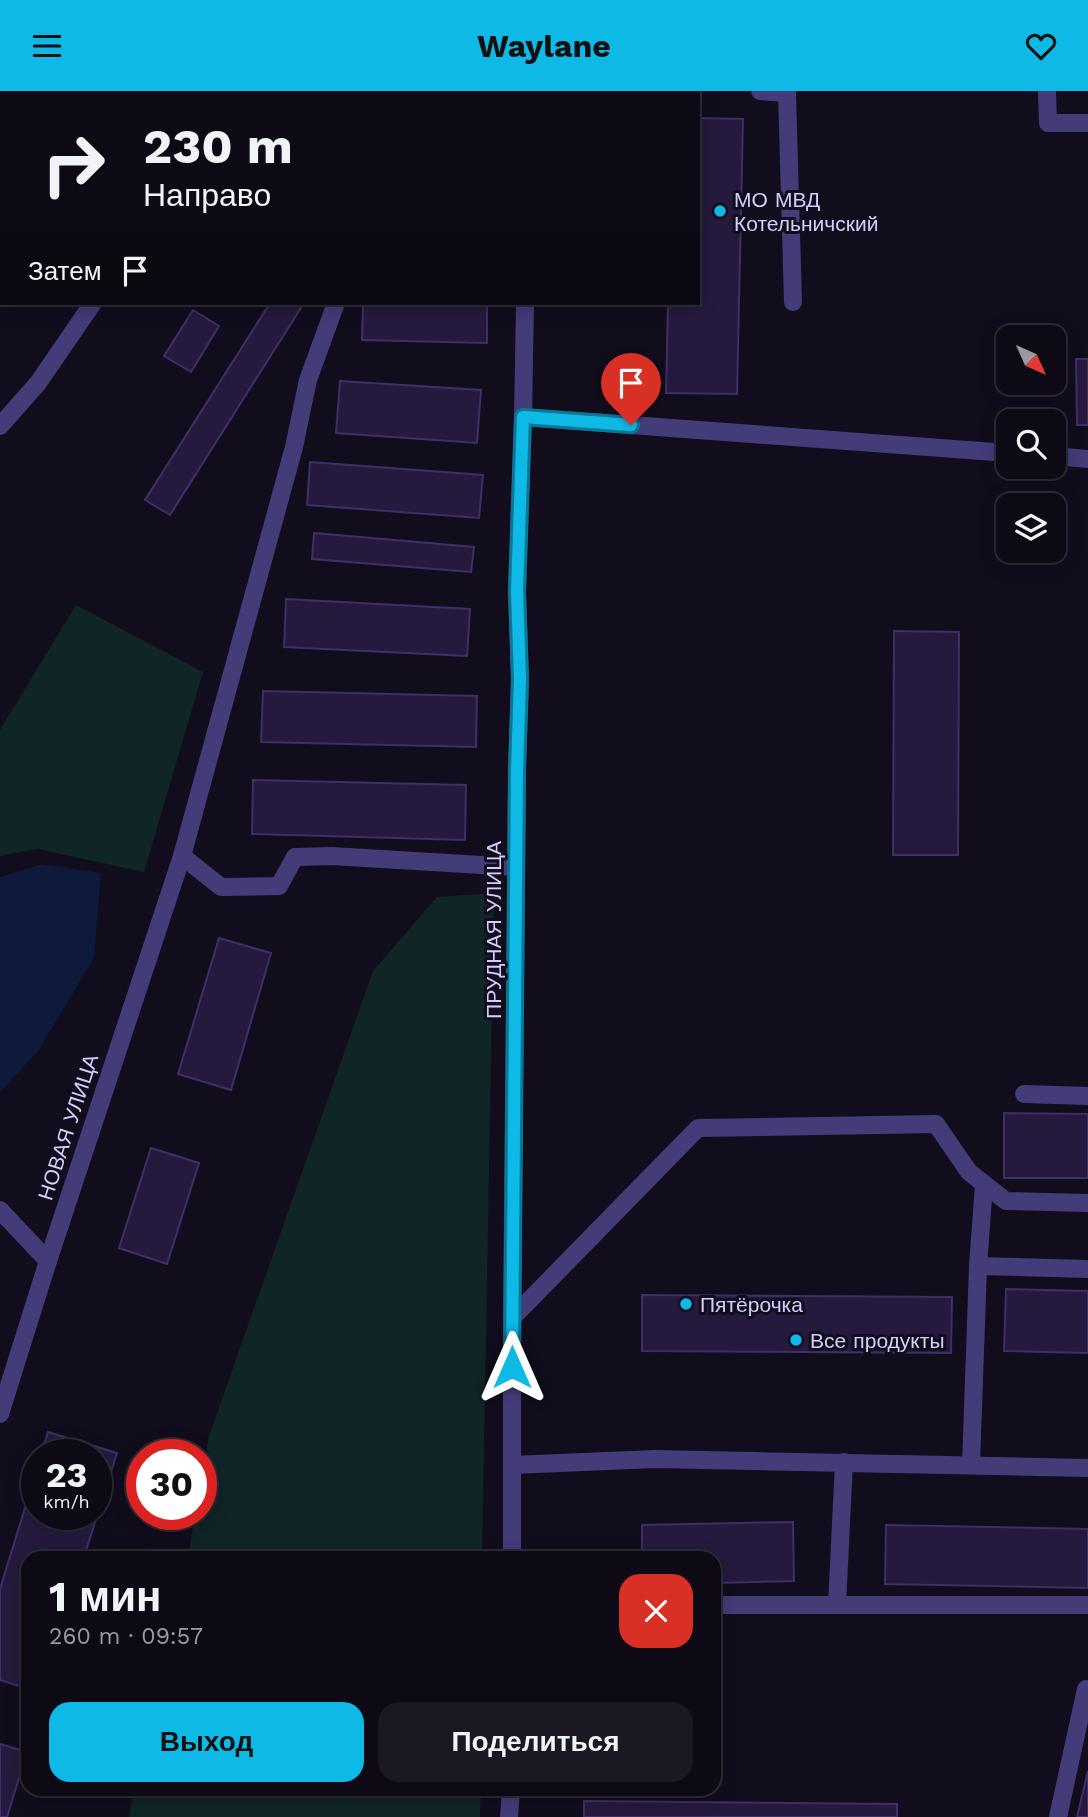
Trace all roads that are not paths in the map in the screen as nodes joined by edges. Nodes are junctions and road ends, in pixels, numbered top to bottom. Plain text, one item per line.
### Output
1 (760, 91) edge
2 (1047, 91) edge
3 (1088, 123) edge
4 (793, 302) dead end
5 (92, 305) edge
6 (335, 305) edge
7 (525, 305) edge
8 (523, 417) junction
9 (0, 426) edge
10 (996, 452) edge
11 (1066, 457) edge
12 (1088, 459) edge
13 (182, 856) junction
14 (516, 867) junction
15 (1024, 1094) dead end
16 (1088, 1095) edge
17 (984, 1184) junction
18 (1088, 1203) edge
19 (0, 1210) edge
20 (48, 1261) junction
21 (978, 1266) junction
22 (1088, 1269) edge
23 (512, 1318) junction
24 (0, 1413) edge
25 (844, 1462) junction
26 (512, 1465) junction
27 (971, 1465) junction
28 (1088, 1468) edge
29 (512, 1551) edge
30 (721, 1605) edge
31 (837, 1605) junction
32 (1088, 1605) edge
33 (1088, 1690) edge
34 (510, 1796) edge
35 (509, 1817) edge
36 (1058, 1817) edge

1 - 4 street
2 - 3 street
5 - 9 street
6 - 13 street, НОВАЯ УЛИЦА
7 - 8 street, ПРУДНАЯ УЛИЦА
8 - 10 street
8 - 14 street, ПРУДНАЯ УЛИЦА
11 - 12 street
13 - 14 street
13 - 20 street, НОВАЯ УЛИЦА
14 - 23 street, ПРУДНАЯ УЛИЦА
15 - 16 street
17 - 18 street
17 - 21 street
17 - 23 street
19 - 20 street
20 - 24 street, НОВАЯ УЛИЦА
21 - 22 street
21 - 27 street
23 - 26 street, ПРУДНАЯ УЛИЦА
25 - 26 street
25 - 27 street
25 - 31 street
26 - 29 street, ПРУДНАЯ УЛИЦА
27 - 28 street
30 - 31 street
31 - 32 street
33 - 36 street
34 - 35 street

